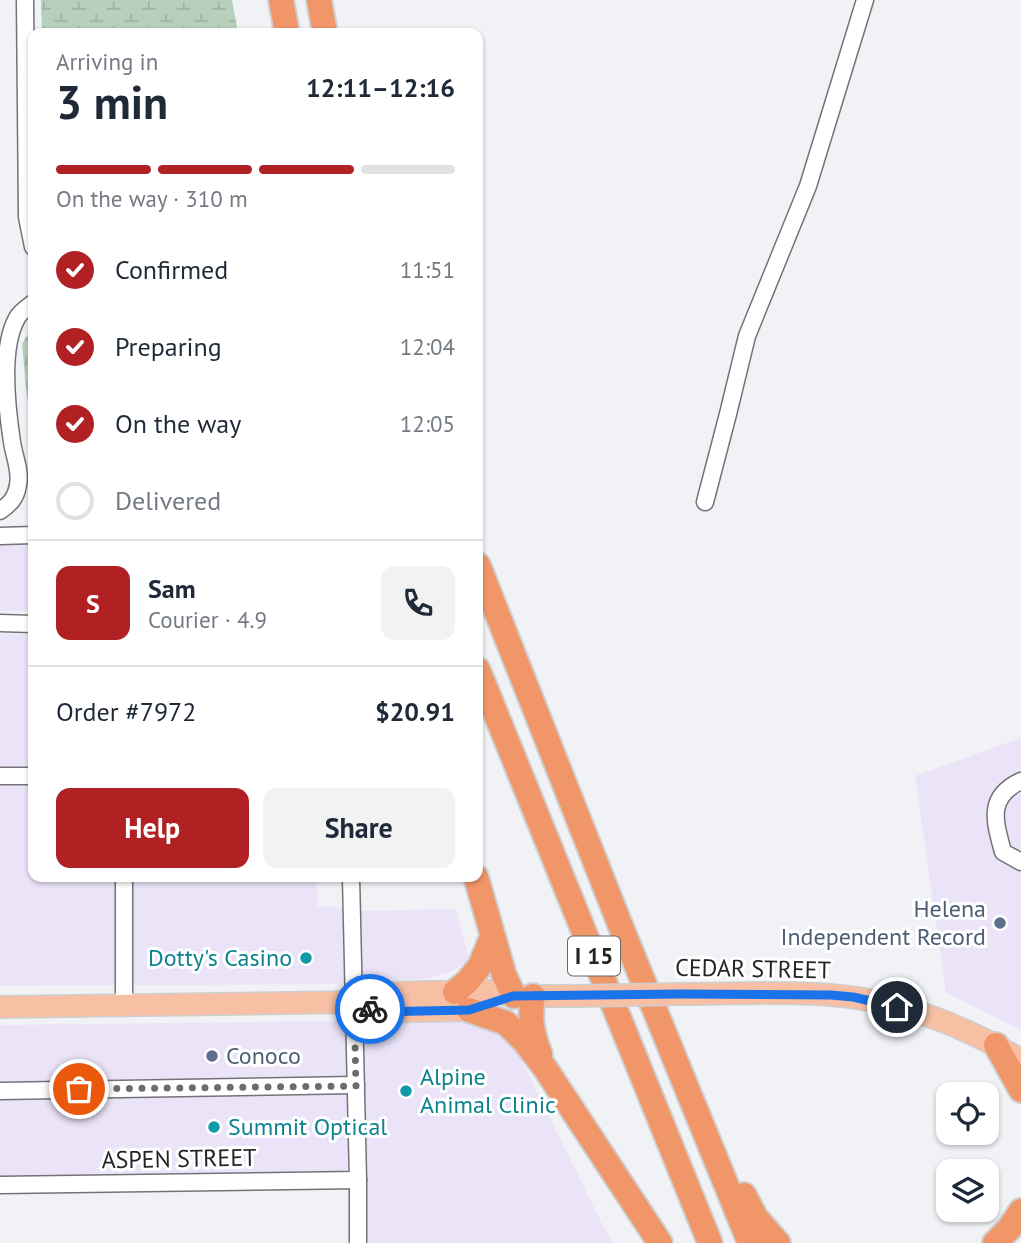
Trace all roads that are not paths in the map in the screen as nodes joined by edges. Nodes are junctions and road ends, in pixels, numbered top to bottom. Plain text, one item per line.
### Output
1 (25, 0) edge
2 (281, 0) edge
3 (319, 0) edge
4 (326, 0) edge
5 (865, 0) edge
6 (286, 28) edge
7 (325, 28) edge
8 (326, 28) edge
9 (28, 222) edge
10 (28, 307) edge
11 (705, 502) dead end
12 (0, 511) edge
13 (28, 535) edge
14 (0, 536) edge
15 (483, 578) edge
16 (0, 624) edge
17 (28, 624) edge
18 (483, 682) edge
19 (0, 776) edge
20 (28, 776) edge
21 (1021, 781) edge
22 (1021, 862) edge
23 (124, 882) edge
24 (351, 882) edge
25 (477, 882) edge
26 (492, 937) junction
27 (523, 996) junction
28 (462, 1001) junction
29 (354, 1002) junction
30 (124, 1005) junction
31 (0, 1007) edge
32 (996, 1045) junction
33 (1021, 1060) edge
34 (545, 1068) junction
35 (356, 1086) junction
36 (1021, 1090) edge
37 (0, 1091) edge
38 (711, 1147) junction
39 (358, 1180) junction
40 (0, 1185) edge
41 (358, 1243) edge
42 (660, 1243) edge
43 (710, 1243) edge
44 (750, 1243) edge
45 (778, 1243) edge

1 - 9 street
2 - 6 highway
3 - 7 highway
4 - 8 highway
5 - 11 street
10 - 12 street
13 - 14 street
15 - 38 highway, I 15
16 - 17 street
18 - 43 highway, I 15
19 - 20 street
21 - 22 street
23 - 30 street
24 - 29 street
25 - 26 highway
26 - 27 highway
26 - 28 highway
27 - 28 main road, CEDAR STREET
27 - 32 main road, CEDAR STREET, bridge
27 - 34 highway
28 - 29 main road, CEDAR STREET
28 - 34 highway
29 - 30 main road, CEDAR STREET
29 - 35 street
30 - 31 main road, CEDAR STREET
32 - 33 main road, CEDAR STREET
32 - 36 highway
34 - 42 highway
35 - 37 street
35 - 39 street
38 - 44 highway, I 15
38 - 45 highway
39 - 40 street, ASPEN STREET
39 - 41 street

